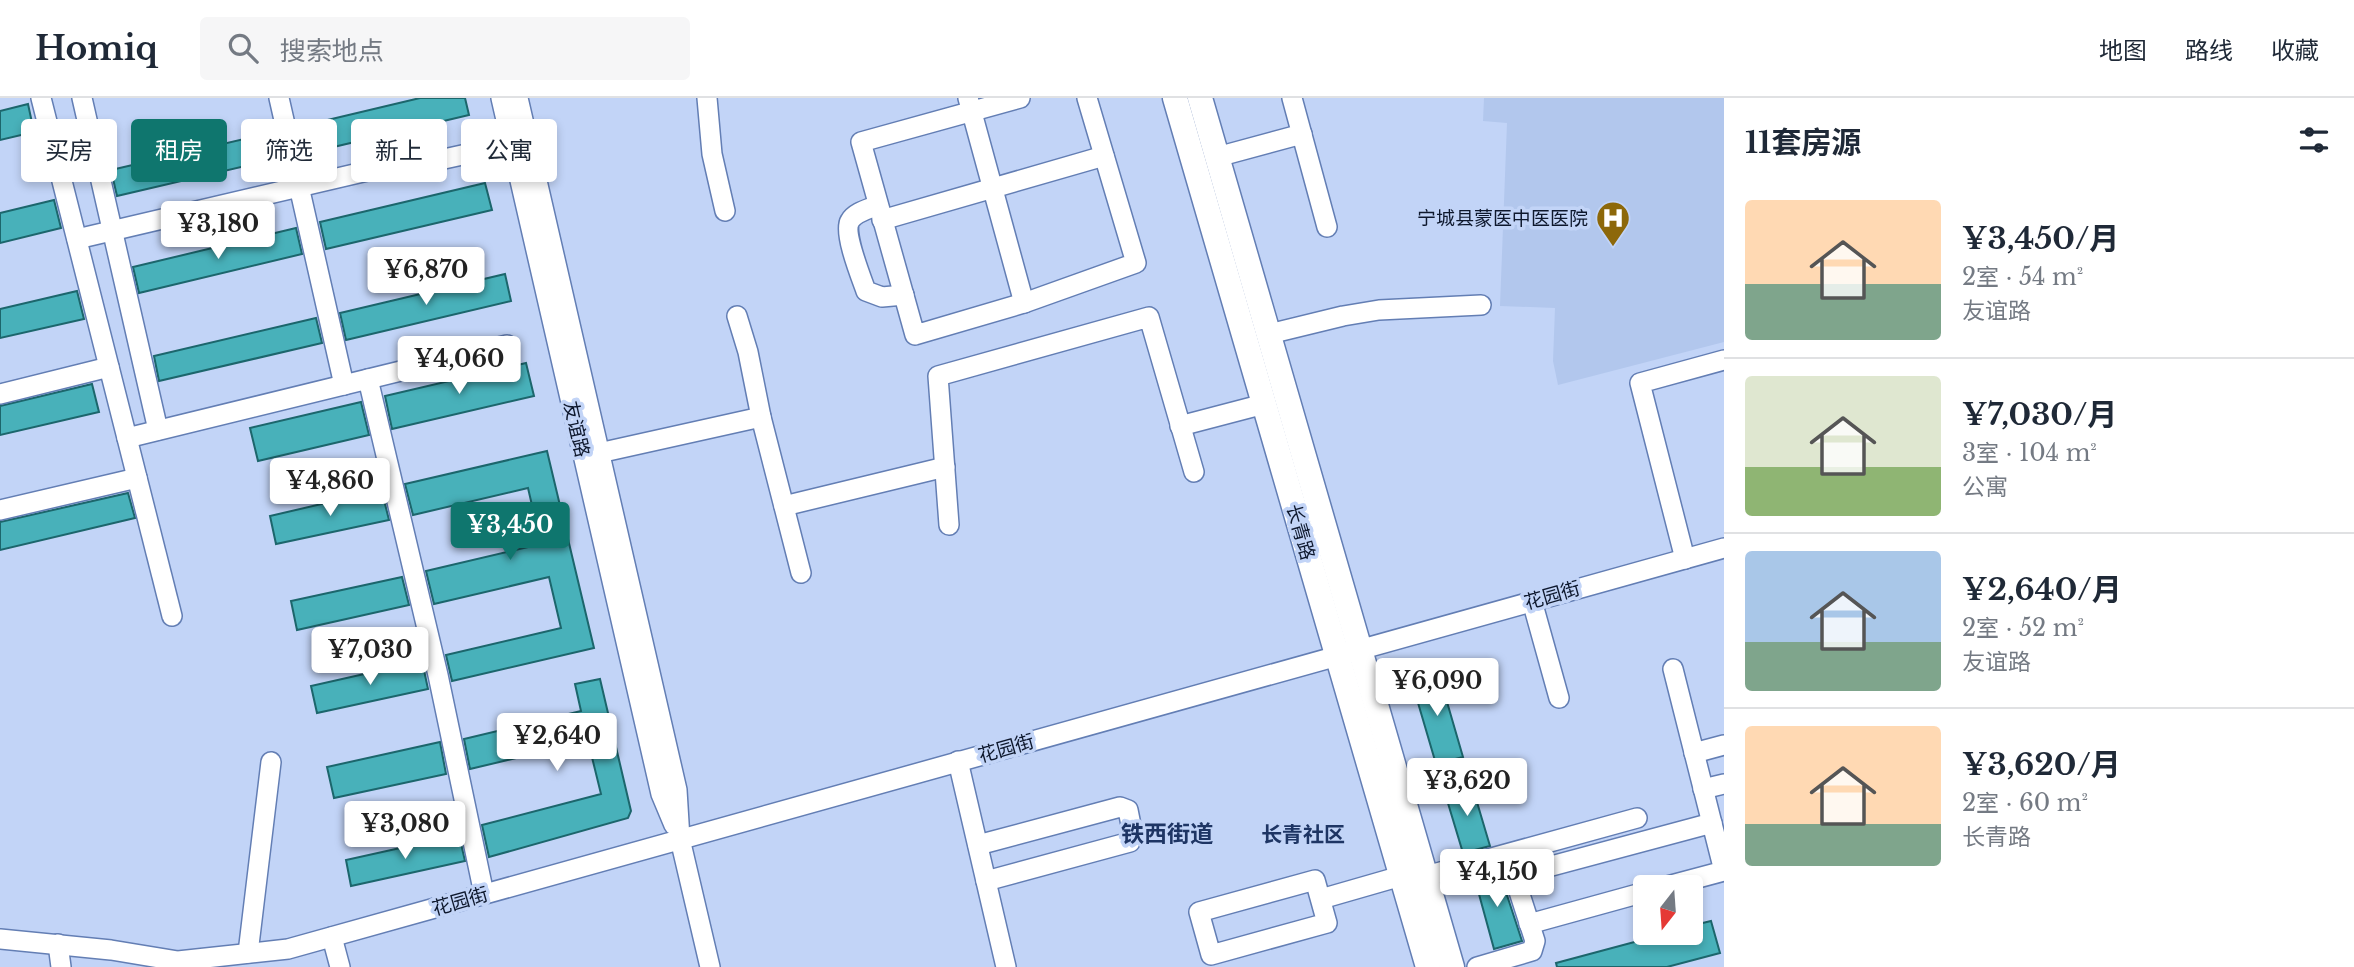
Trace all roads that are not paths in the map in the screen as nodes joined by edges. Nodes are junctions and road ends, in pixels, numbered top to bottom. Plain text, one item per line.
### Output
1 (41, 98) edge
2 (82, 98) edge
3 (279, 98) edge
4 (501, 98) edge
5 (518, 98) edge
6 (707, 98) edge
7 (1020, 98) edge
8 (1087, 98) edge
9 (1175, 98) edge
10 (1200, 98) edge
11 (1292, 98) edge
12 (970, 105) edge
13 (506, 119) edge
14 (1302, 134) junction
15 (461, 155) edge
16 (1104, 156) junction
17 (1217, 157) junction
18 (521, 182) edge
19 (299, 187) junction
20 (993, 188) junction
21 (725, 211) dead end
22 (880, 213) junction
23 (1327, 227) dead end
24 (112, 231) junction
25 (76, 239) junction
26 (904, 295) junction
27 (1024, 303) junction
28 (1480, 305) dead end
29 (737, 316) dead end
30 (1269, 334) junction
31 (507, 345) dead end
32 (1724, 360) edge
33 (109, 367) junction
34 (368, 379) junction
35 (344, 385) junction
36 (0, 394) edge
37 (1264, 404) junction
38 (761, 417) junction
39 (1180, 426) junction
40 (158, 430) junction
41 (127, 438) junction
42 (599, 453) junction
43 (945, 467) junction
44 (1194, 472) dead end
45 (137, 478) junction
46 (783, 506) junction
47 (0, 510) edge
48 (949, 525) dead end
49 (1724, 548) edge
50 (1685, 559) junction
51 (801, 573) dead end
52 (1532, 601) junction
53 (172, 616) dead end
54 (1349, 652) junction
55 (1673, 669) dead end
56 (1559, 698) dead end
57 (1724, 745) edge
58 (1694, 753) junction
59 (271, 761) dead end
60 (958, 761) junction
61 (1724, 783) edge
62 (1703, 789) junction
63 (1637, 818) dead end
64 (1712, 823) junction
65 (680, 839) junction
66 (978, 845) junction
67 (1414, 876) junction
68 (1703, 877) edge
69 (986, 881) junction
70 (484, 894) junction
71 (1633, 895) edge
72 (1321, 899) junction
73 (1530, 924) junction
74 (332, 937) junction
75 (0, 939) edge
76 (58, 944) junction
77 (235, 958) edge
78 (151, 962) edge
79 (61, 967) edge
80 (340, 967) edge
81 (710, 967) edge
82 (1006, 967) edge
83 (1427, 967) edge
84 (1452, 967) edge
85 (1477, 967) edge

1 - 25 street
2 - 24 street
3 - 19 street
4 - 13 street, 友谊路
5 - 42 street, 友谊路
6 - 21 street
7 - 12 street
8 - 16 street
9 - 37 main road, 长青路
10 - 17 main road, 长青路
11 - 14 street
12 - 20 street
12 - 22 street
14 - 17 street
14 - 23 street
15 - 19 street
16 - 20 street
16 - 27 street
17 - 30 main road, 长青路
18 - 65 street, 友谊路
19 - 24 street
19 - 35 street
20 - 22 street
20 - 27 street
22 - 26 street
22 - 26 street
24 - 25 street
24 - 40 street
25 - 33 street
26 - 27 street
28 - 30 street
29 - 38 street
30 - 54 main road, 长青路
31 - 34 street
32 - 50 street
33 - 36 street
33 - 41 street
34 - 35 street
34 - 70 street
35 - 40 street
37 - 39 street
37 - 54 main road, 长青路
38 - 42 street
38 - 46 street
39 - 43 street
39 - 44 street
40 - 41 street
41 - 45 street
42 - 65 street, 友谊路
43 - 46 street
43 - 48 street
45 - 47 street
45 - 53 street
46 - 51 street
49 - 50 street, 花园街
50 - 52 street, 花园街
52 - 54 street, 花园街
52 - 56 street
54 - 60 street, 花园街
54 - 67 main road, 长青路
55 - 58 street
57 - 58 street
58 - 62 street
59 - 77 street
60 - 65 street, 花园街
60 - 66 street
61 - 62 street
62 - 64 street
63 - 67 street
64 - 68 street
64 - 73 street
65 - 70 street, 花园街
65 - 81 street, 友谊路
66 - 69 street
66 - 69 street
67 - 72 street
67 - 83 main road, 长青路
67 - 84 main road, 长青路
69 - 82 street
70 - 74 street, 花园街
71 - 73 street
72 - 72 street
73 - 85 street
74 - 77 street, 花园街
74 - 80 street
75 - 76 street, 花园街
76 - 78 street, 花园街
76 - 79 street
77 - 78 street, 花园街

